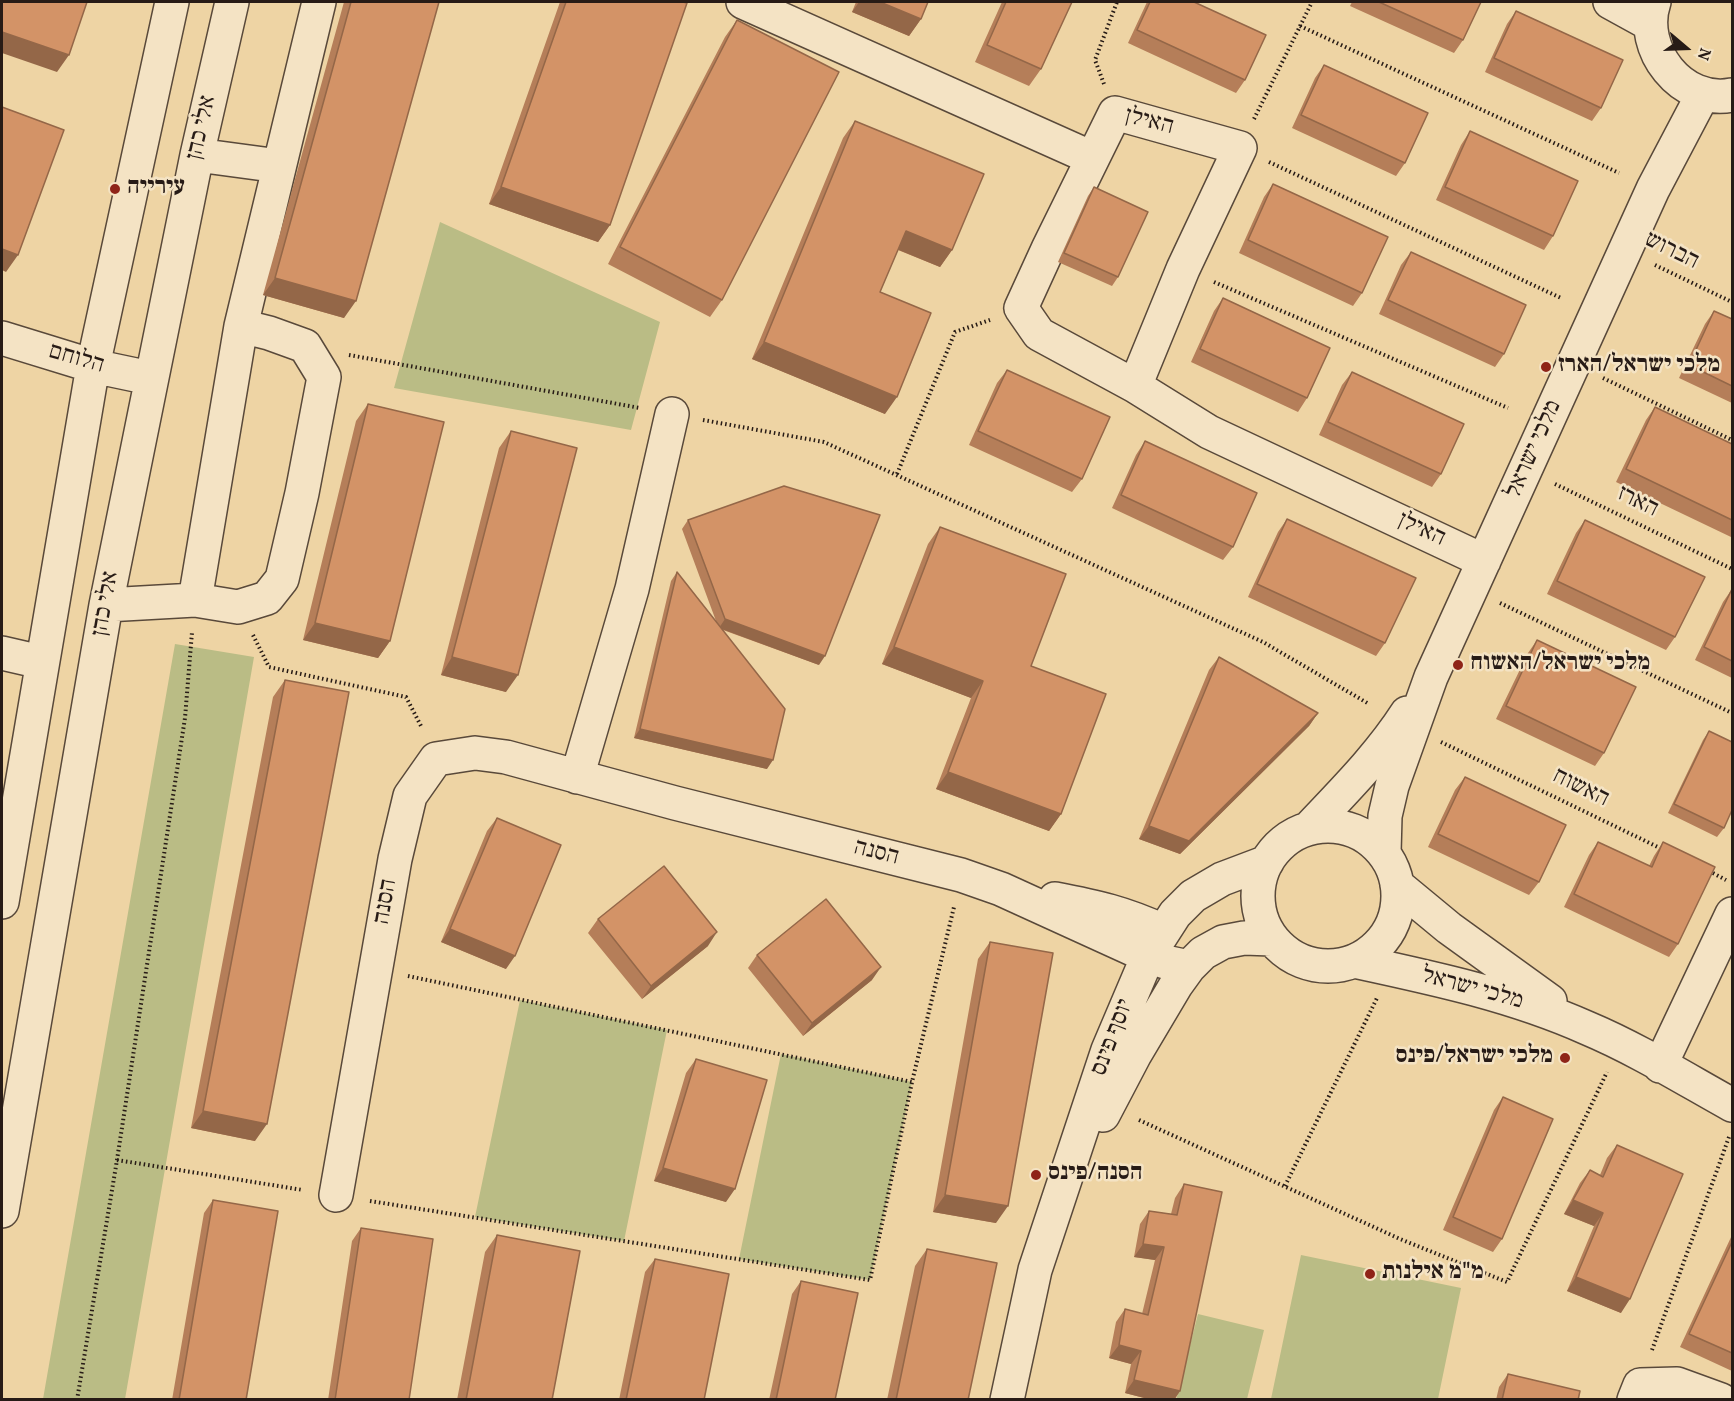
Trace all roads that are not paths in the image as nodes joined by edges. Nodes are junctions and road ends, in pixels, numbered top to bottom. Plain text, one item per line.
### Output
1 (172, 2) edge
2 (232, 2) edge
3 (319, 2) edge
4 (743, 2) edge
5 (1610, 2) edge
6 (1652, 13) edge
7 (1718, 95) edge
8 (197, 155) junction
9 (1092, 158) junction
10 (279, 166) junction
11 (241, 326) junction
12 (2, 338) edge
13 (93, 366) junction
14 (150, 378) junction
15 (1135, 386) junction
16 (672, 414) road end
17 (1477, 575) junction
18 (195, 600) junction
19 (106, 605) junction
20 (2, 653) edge
21 (41, 662) junction
22 (1431, 677) junction
23 (577, 777) junction
24 (1310, 827) junction
25 (1384, 853) junction
26 (1267, 862) junction
27 (1397, 885) junction
28 (2, 902) edge
29 (1732, 914) edge
30 (1272, 939) junction
31 (1155, 944) junction
32 (1354, 961) junction
33 (1189, 967) junction
34 (1588, 1028) junction
35 (1660, 1066) junction
36 (1732, 1105) edge
37 (336, 1195) road end
38 (2, 1210) edge
39 (1035, 1270) junction
40 (1637, 1392) edge
41 (1007, 1400) edge
42 (1721, 1400) edge

1 - 13 street
2 - 8 street, אלי כהן
3 - 10 street
4 - 9 street
5 - 6 street
6 - 7 street
7 - 17 street, מלכי ישראל
8 - 10 street
8 - 14 street, אלי כהן
9 - 15 street, האילן
9 - 15 street, האילן
10 - 11 street
11 - 18 street
11 - 18 street
12 - 13 street, הלוחם
13 - 14 street, הלוחם
13 - 21 street
14 - 19 street, אלי כהן
15 - 17 street, האילן
16 - 23 street
17 - 22 street, מלכי ישראל
18 - 19 street
19 - 38 street, אלי כהן
20 - 21 street
21 - 28 street
22 - 24 street, מלכי ישראל
22 - 25 street, מלכי ישראל
23 - 31 street, הסנה
23 - 37 street, הסנה
24 - 25 street
24 - 26 street
25 - 27 street
26 - 30 street
26 - 31 street, יוסף פינס
27 - 32 street
27 - 34 street, מלכי ישראל
29 - 35 street
30 - 32 street
30 - 33 street, יוסף פינס
31 - 33 street, הסנה
31 - 39 street, יוסף פינס
32 - 34 street, מלכי ישראל
33 - 39 street, יוסף פינס
34 - 35 street, מלכי ישראל
35 - 36 street, מלכי ישראל
39 - 41 street, יוסף פינס
40 - 42 street

